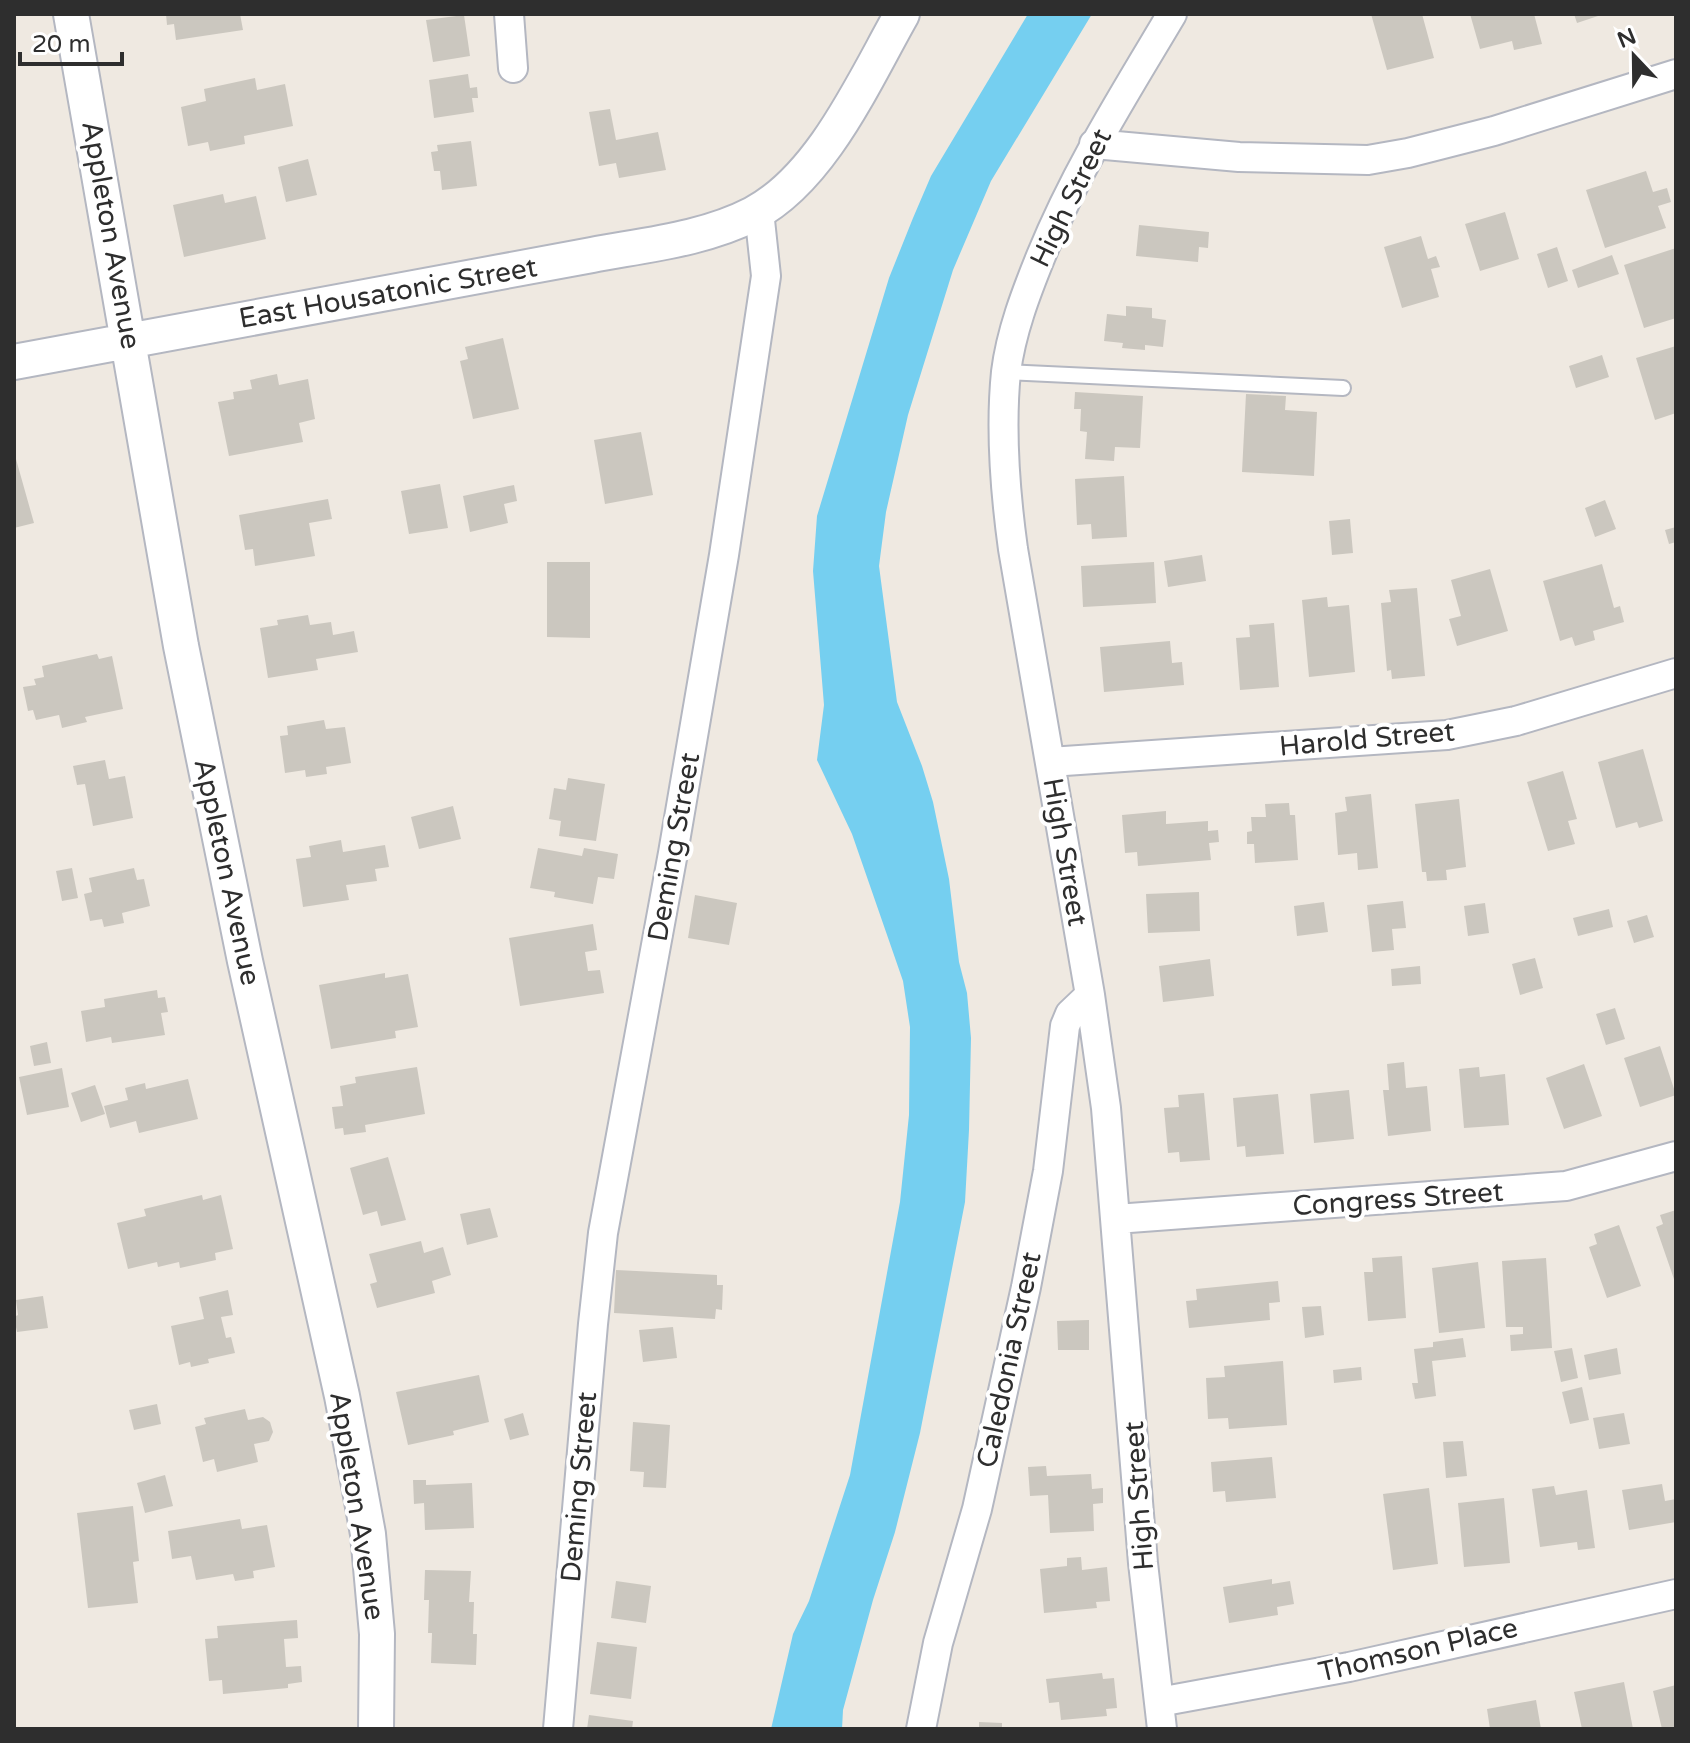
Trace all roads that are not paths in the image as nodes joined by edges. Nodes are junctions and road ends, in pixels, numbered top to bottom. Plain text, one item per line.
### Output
1 (71, 14) edge
2 (509, 14) edge
3 (902, 14) edge
4 (1172, 14) edge
5 (513, 68) dead end
6 (1676, 74) edge
7 (1094, 144) junction
8 (759, 211) junction
9 (130, 341) junction
10 (14, 362) edge
11 (1006, 372) junction
12 (1343, 388) dead end
13 (1676, 673) edge
14 (1050, 762) junction
15 (1090, 995) junction
16 (1676, 1156) edge
17 (1116, 1219) junction
18 (1676, 1594) edge
19 (1161, 1715) edge
20 (376, 1729) edge
21 (558, 1729) edge
22 (921, 1729) edge

1 - 9 street, Appleton Avenue
2 - 5 street
3 - 8 street
4 - 7 street, High Street
6 - 7 street
7 - 11 street, High Street
8 - 9 street, East Housatonic Street
8 - 21 street, Deming Street
9 - 10 street, East Housatonic Street
9 - 20 street, Appleton Avenue
11 - 12 lane
11 - 14 street, High Street
13 - 14 street, Harold Street
14 - 15 street, High Street
15 - 17 street, High Street
15 - 22 street, Caledonia Street
16 - 17 street, Congress Street
17 - 19 street, High Street
18 - 19 street, Thomson Place

